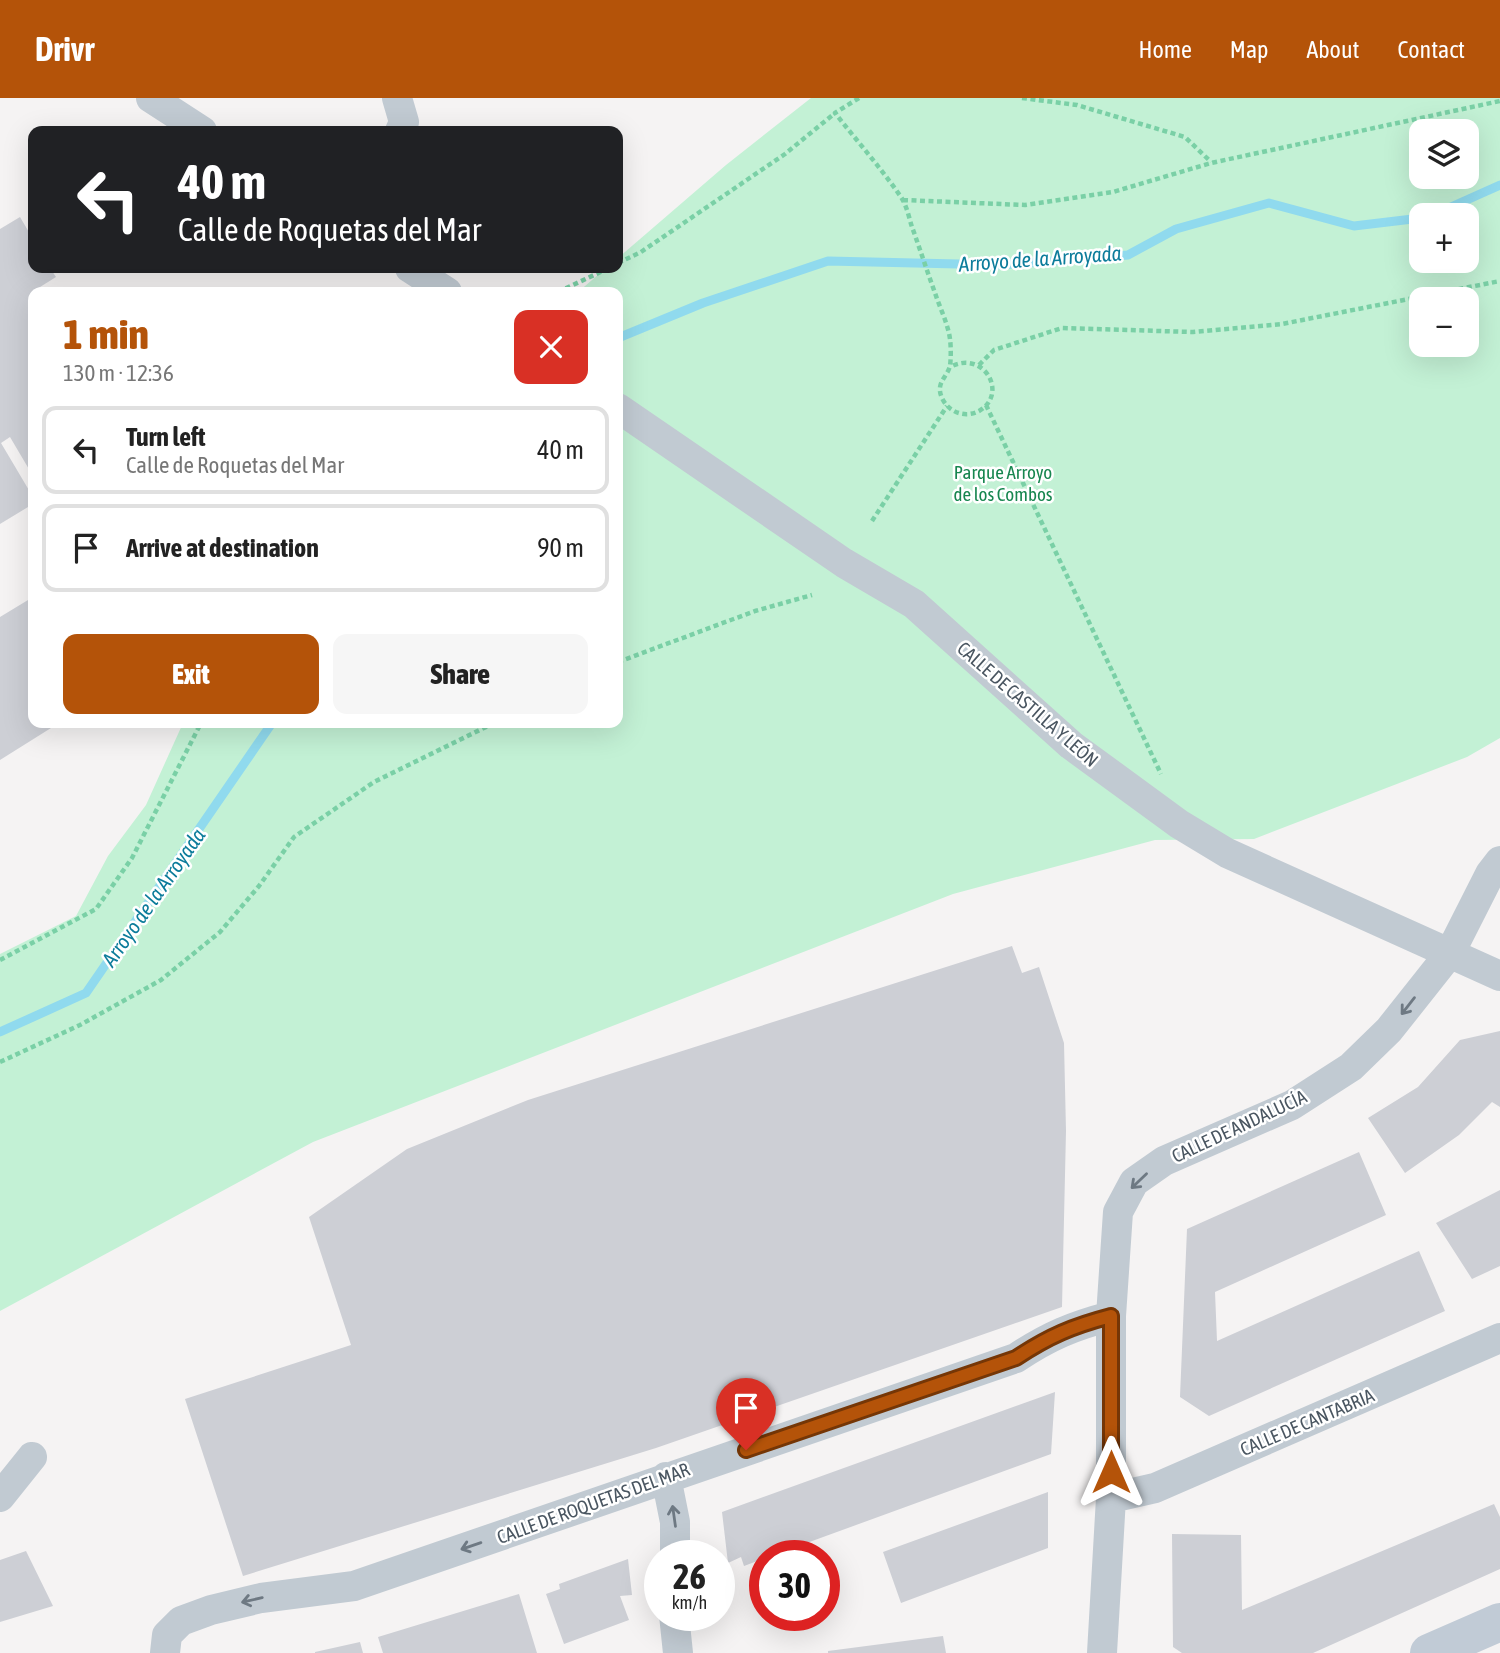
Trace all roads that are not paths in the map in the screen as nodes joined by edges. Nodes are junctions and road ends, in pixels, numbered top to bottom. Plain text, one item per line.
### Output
1 (151, 98) edge
2 (397, 98) edge
3 (194, 126) edge
4 (402, 126) edge
5 (418, 273) edge
6 (439, 287) edge
7 (623, 411) edge
8 (1500, 861) edge
9 (1450, 953) junction
10 (1500, 976) edge
11 (1111, 1316) junction
12 (1500, 1338) edge
13 (32, 1457) dead end
14 (666, 1477) junction
15 (0, 1497) edge
16 (1111, 1499) junction
17 (675, 1540) edge
18 (1500, 1622) edge
19 (676, 1631) edge
20 (165, 1653) edge
21 (678, 1653) edge
22 (1101, 1653) edge
23 (1429, 1653) edge

1 - 3 street
2 - 4 street
5 - 6 street
7 - 9 street, CALLE DE CASTILLA Y LEÓN
8 - 9 street, CALLE DE ANDALUCÍA
9 - 10 street, CALLE DE CASTILLA Y LEÓN
9 -> 11 street, CALLE DE ANDALUCÍA
11 - 14 street, CALLE DE ROQUETAS DEL MAR
11 - 16 street, CALLE DE ANDALUCÍA
12 - 16 street, CALLE DE CANTABRIA
13 - 15 street
17 -> 14 street
14 -> 20 street, CALLE DE ROQUETAS DEL MAR
16 - 22 street, CALLE DE ANDALUCÍA
18 - 23 street
19 - 21 street

